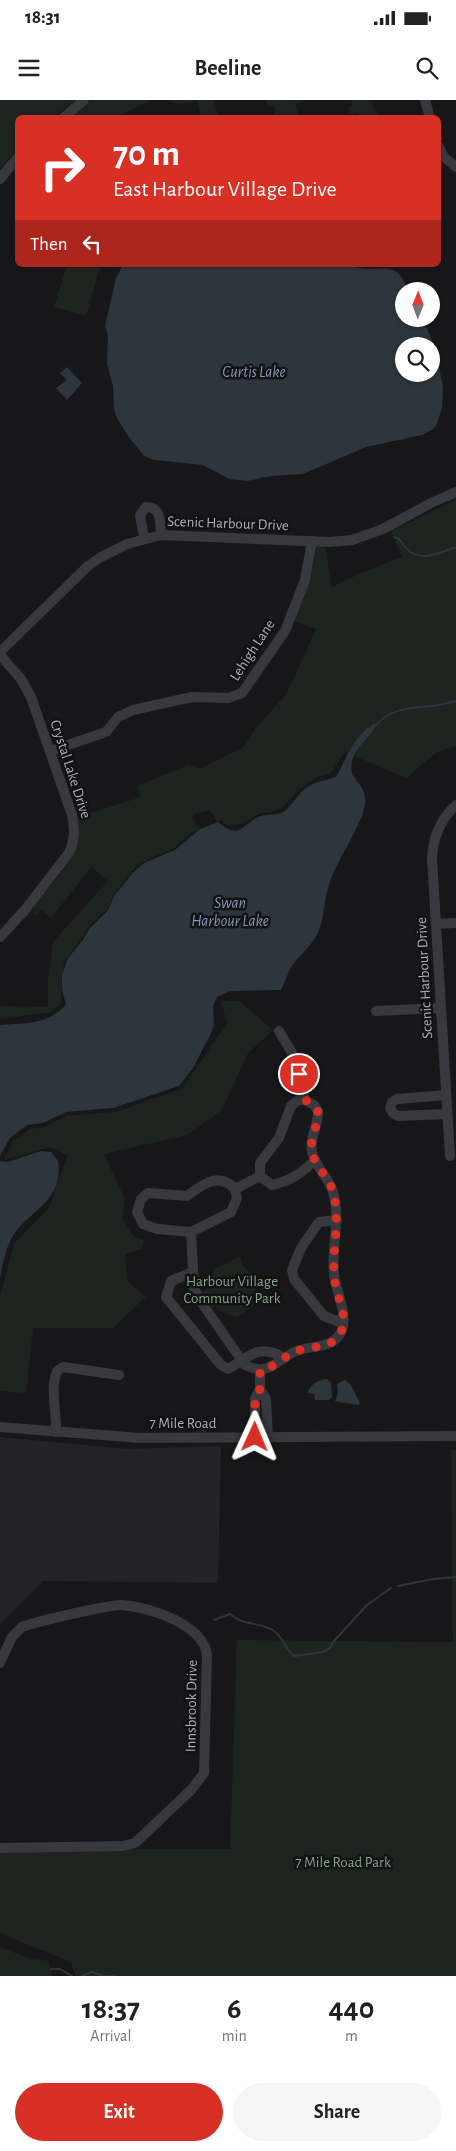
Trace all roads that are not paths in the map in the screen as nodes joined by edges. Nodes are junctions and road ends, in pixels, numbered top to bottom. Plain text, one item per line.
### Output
1 (84, 100) edge
2 (426, 100) edge
3 (66, 115) edge
4 (429, 115) edge
5 (441, 152) edge
6 (15, 161) edge
7 (456, 167) edge
8 (0, 179) edge
9 (456, 492) edge
10 (161, 535) junction
11 (144, 538) junction
12 (312, 541) junction
13 (0, 654) edge
14 (50, 751) junction
15 (456, 805) edge
16 (456, 923) edge
17 (436, 924) junction
18 (0, 938) edge
19 (441, 1008) junction
20 (376, 1011) dead end
21 (279, 1031) dead end
22 (446, 1096) junction
23 (305, 1100) junction
24 (447, 1114) junction
25 (450, 1156) dead end
26 (315, 1160) junction
27 (260, 1176) junction
28 (235, 1189) junction
29 (337, 1220) junction
30 (191, 1232) junction
31 (193, 1272) junction
32 (342, 1324) junction
33 (285, 1358) junction
34 (240, 1360) junction
35 (260, 1370) junction
36 (119, 1375) dead end
37 (260, 1389) junction
38 (0, 1427) edge
39 (56, 1432) junction
40 (456, 1436) edge
41 (255, 1437) junction
42 (268, 1437) junction
43 (0, 1663) edge
44 (0, 1848) edge

1 - 3 street
2 - 4 street
5 - 7 street
6 - 8 street
9 - 12 street, Scenic Harbour Drive
10 - 11 street, Scenic Harbour Drive
10 - 11 street
10 - 12 street, Scenic Harbour Drive
11 - 13 street, Scenic Harbour Drive
12 - 14 street, Lehigh Lane
13 - 14 street, Crystal Lake Drive
14 - 18 street, Crystal Lake Drive
15 - 17 street, Scenic Harbour Drive
16 - 17 street
17 - 19 street, Scenic Harbour Drive
19 - 20 street
19 - 22 street, Scenic Harbour Drive
21 - 23 street
22 - 24 street, Scenic Harbour Drive
22 - 24 street
23 - 26 street
23 - 27 street
24 - 25 street, Scenic Harbour Drive
26 - 27 street
26 - 29 street
27 - 28 street
28 - 30 street
28 - 30 street
29 - 32 street
29 - 32 street
30 - 31 street
31 - 34 street
31 - 34 street
32 - 33 street
33 - 34 street
33 - 35 street
34 - 35 street
35 - 37 street
36 - 39 street
37 - 41 street
37 - 42 street
38 - 39 street, 7 Mile Road
39 - 41 street, 7 Mile Road
40 - 42 street, 7 Mile Road
41 - 42 street, 7 Mile Road
43 - 44 street, Innsbrook Drive

